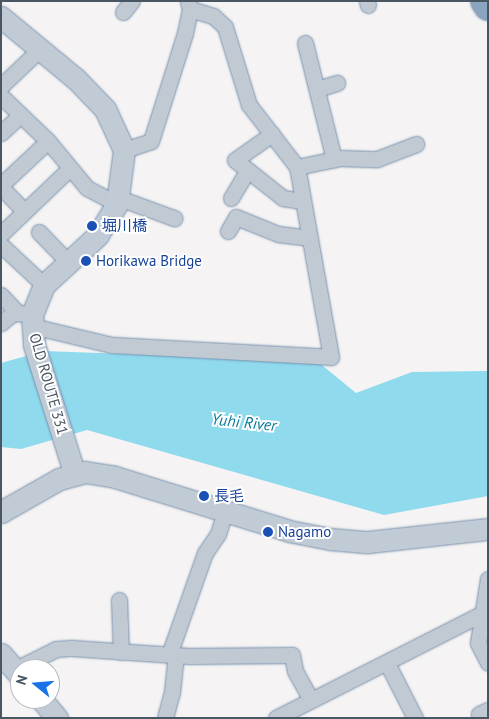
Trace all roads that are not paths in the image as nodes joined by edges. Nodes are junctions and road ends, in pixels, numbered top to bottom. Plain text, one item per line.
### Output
1 (485, 1) edge
2 (191, 4) edge
3 (488, 6) edge
4 (1, 17) edge
5 (305, 43) dead end
6 (40, 49) junction
7 (337, 83) dead end
8 (1, 86) edge
9 (317, 89) junction
10 (1, 96) edge
11 (20, 114) junction
12 (1, 133) edge
13 (272, 134) junction
14 (48, 141) junction
15 (416, 144) dead end
16 (124, 150) junction
17 (334, 159) junction
18 (297, 167) junction
19 (70, 168) junction
20 (247, 171) junction
21 (1, 186) edge
22 (231, 198) dead end
23 (118, 201) junction
24 (303, 201) junction
25 (24, 211) junction
26 (174, 218) dead end
27 (228, 231) dead end
28 (39, 232) dead end
29 (1, 234) edge
30 (309, 238) junction
31 (1, 244) edge
32 (69, 263) junction
33 (44, 285) junction
34 (1, 295) edge
35 (1, 323) edge
36 (29, 325) junction
37 (74, 472) junction
38 (225, 511) junction
39 (1, 512) edge
40 (488, 529) edge
41 (488, 579) edge
42 (119, 600) dead end
43 (481, 614) junction
44 (120, 652) junction
45 (172, 655) junction
46 (30, 659) edge
47 (487, 659) edge
48 (387, 664) junction
49 (311, 700) junction
50 (488, 710) edge
51 (165, 718) edge
52 (276, 718) edge
53 (415, 718) edge
54 (481, 718) edge

1 - 3 highway
2 - 13 street
2 - 16 street
4 - 6 main road
5 - 9 street
6 - 8 street
6 - 16 main road
7 - 9 street
9 - 17 street
10 - 11 street
11 - 12 street
11 - 14 street
13 - 18 street
13 - 20 street
14 - 19 street
14 - 21 street
15 - 17 street
16 - 23 main road, OLD ROUTE 331
17 - 18 street
18 - 24 street
19 - 23 street
19 - 25 street
20 - 22 street
20 - 24 street
21 - 25 street
23 - 26 street
23 - 32 main road, OLD ROUTE 331
24 - 30 street
25 - 29 street
27 - 30 street
28 - 32 street
30 - 36 street
31 - 33 street
32 - 33 main road, OLD ROUTE 331
33 - 36 main road, OLD ROUTE 331
34 - 36 street
35 - 36 street
36 - 37 main road, OLD ROUTE 331
37 - 38 main road
37 - 39 main road
38 - 40 main road
38 - 45 street
41 - 43 street
42 - 44 street
43 - 47 street
43 - 48 street
44 - 45 street
44 - 46 street
45 - 49 street
45 - 51 street
48 - 49 street
48 - 53 street
49 - 52 street
50 - 54 street

